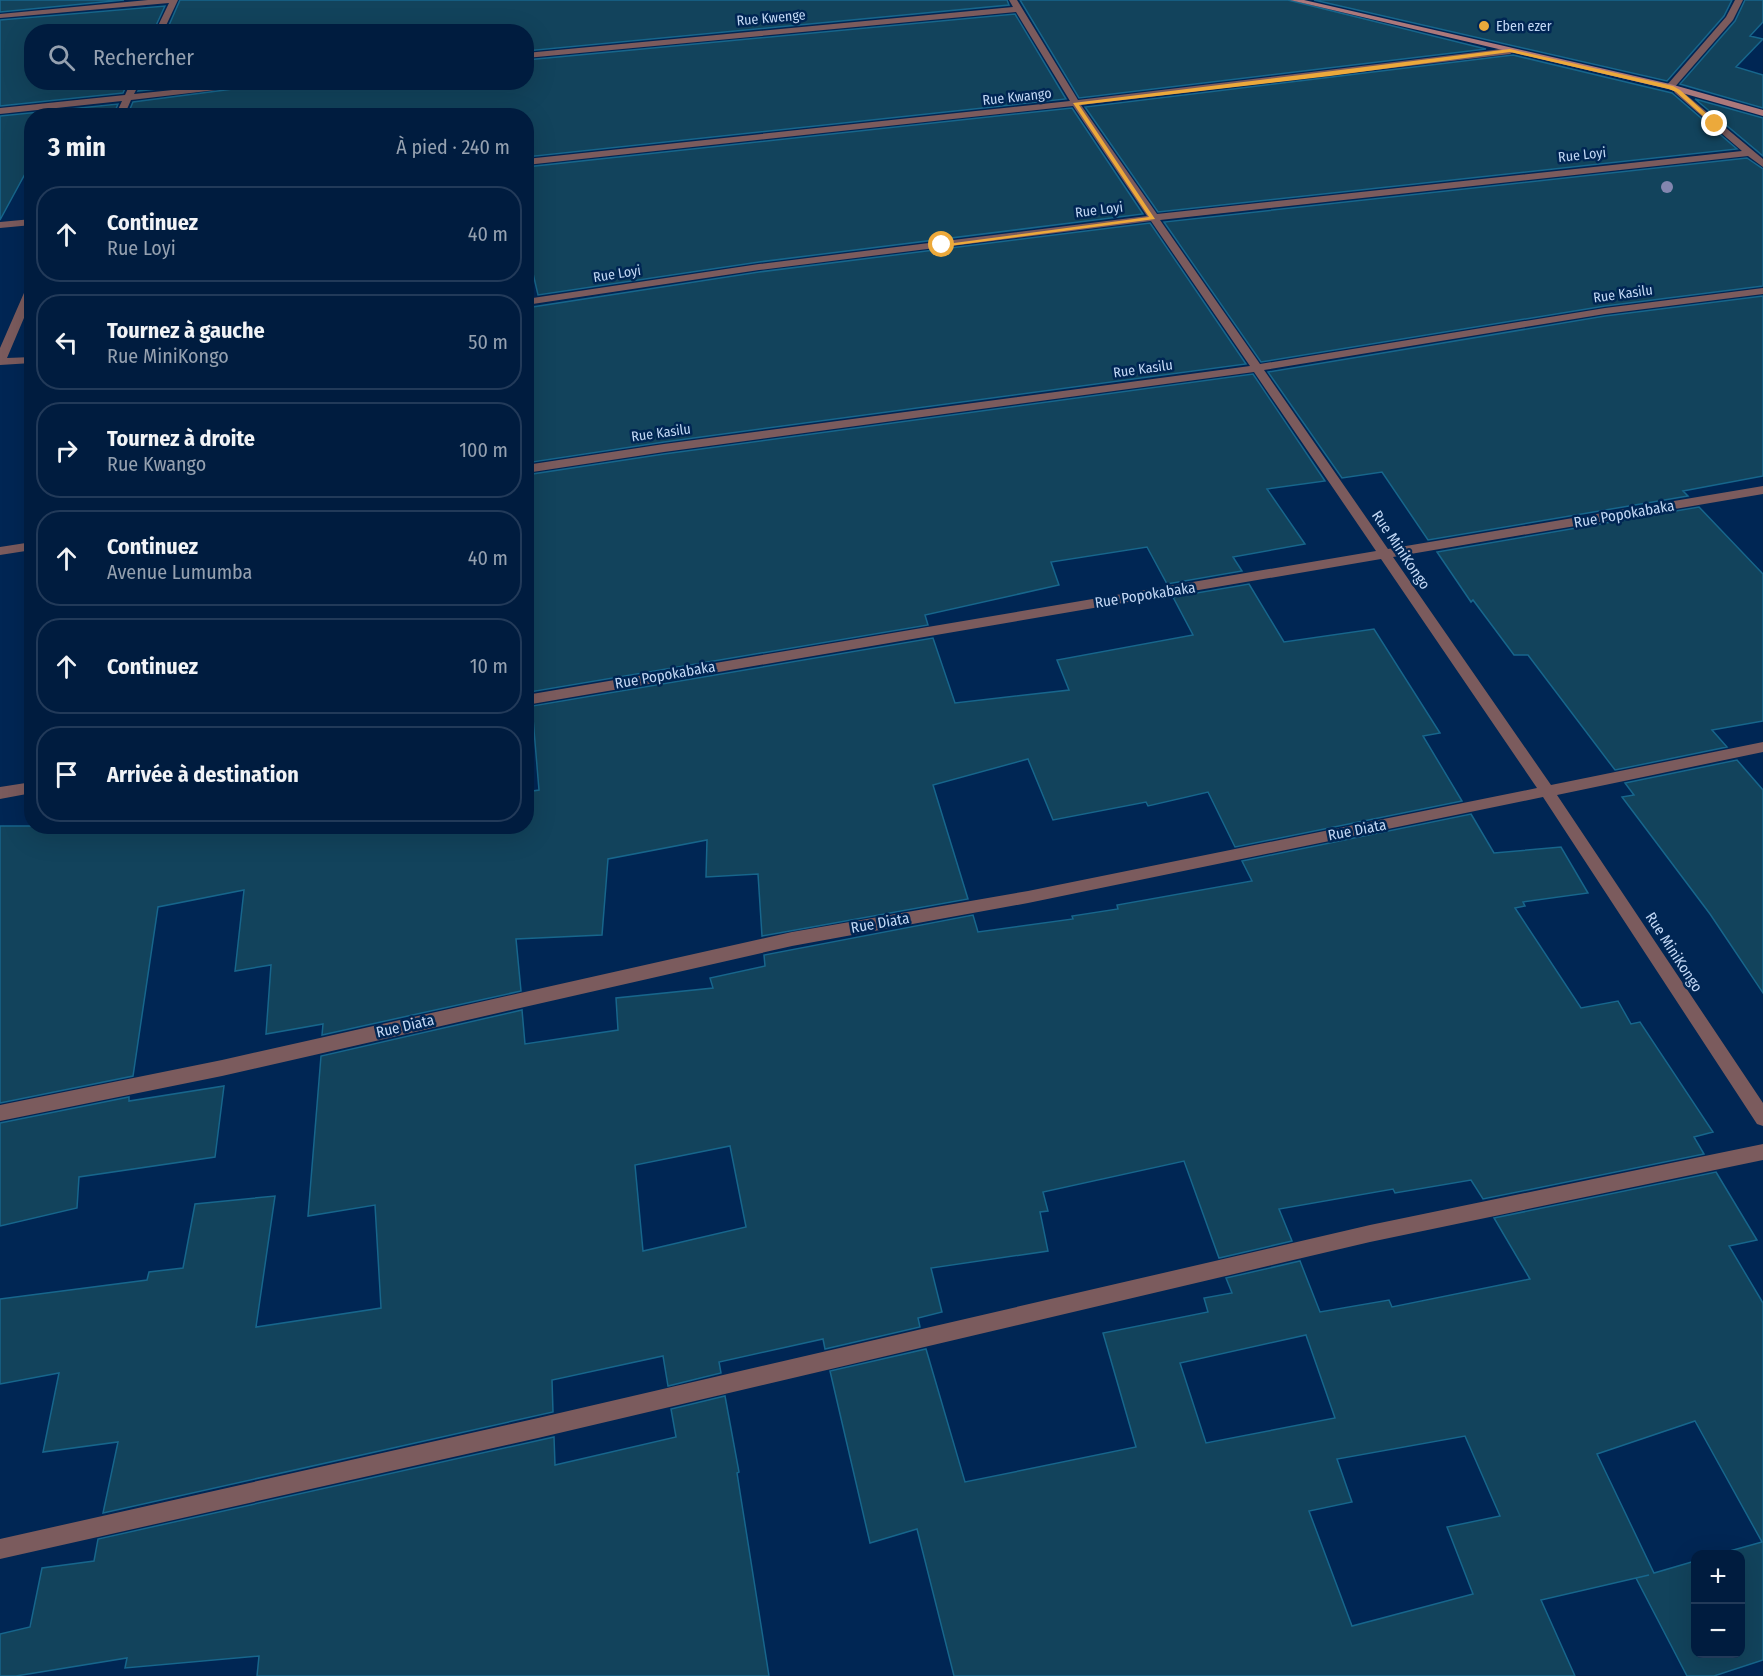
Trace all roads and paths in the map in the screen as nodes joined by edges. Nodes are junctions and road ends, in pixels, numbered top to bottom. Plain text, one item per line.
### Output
1 (174, 0) edge
2 (1294, 0) edge
3 (1739, 0) edge
4 (1015, 5) edge
5 (0, 16) edge
6 (163, 24) edge
7 (1510, 51) junction
8 (534, 55) edge
9 (1674, 89) junction
10 (132, 90) edge
11 (208, 90) edge
12 (128, 99) junction
13 (1076, 104) junction
14 (32, 108) edge
15 (123, 108) edge
16 (24, 109) edge
17 (0, 111) edge
18 (1763, 113) edge
19 (1749, 153) junction
20 (534, 161) edge
21 (1763, 164) edge
22 (1153, 218) junction
23 (24, 223) edge
24 (0, 225) edge
25 (1763, 291) edge
26 (534, 301) edge
27 (24, 305) edge
28 (24, 360) edge
29 (0, 362) edge
30 (1258, 369) junction
31 (534, 468) edge
32 (1763, 490) edge
33 (24, 547) edge
34 (0, 551) edge
35 (1384, 555) junction
36 (534, 699) edge
37 (1763, 747) edge
38 (24, 788) edge
39 (1547, 791) junction
40 (0, 793) edge
41 (0, 1113) edge
42 (1763, 1118) edge
43 (1763, 1152) edge
44 (0, 1548) edge

1 - 5 street
1 - 6 street
2 - 7 street
3 - 9 street
4 - 8 street, Rue Kwenge
4 - 13 street, Rue MiniKongo
7 - 9 street
7 - 13 street, Rue Kwango
9 - 18 street
9 - 19 street
10 - 12 street
11 - 12 street
12 - 14 street
12 - 15 street
13 - 20 street, Rue Kwango
13 - 22 street, Rue MiniKongo
16 - 17 street
19 - 21 street
19 - 22 street, Rue Loyi
22 - 26 street, Rue Loyi
22 - 30 street, Rue MiniKongo
23 - 24 street
25 - 30 street, Rue Kasilu
27 - 29 street
28 - 29 street
30 - 31 street, Rue Kasilu
30 - 35 street, Rue MiniKongo
32 - 35 street, Rue Popokabaka
33 - 34 street
35 - 36 street, Rue Popokabaka
35 - 39 street, Rue MiniKongo
37 - 39 street, Rue Diata
38 - 40 street
39 - 41 street, Rue Diata
39 - 42 street, Rue MiniKongo
43 - 44 street

